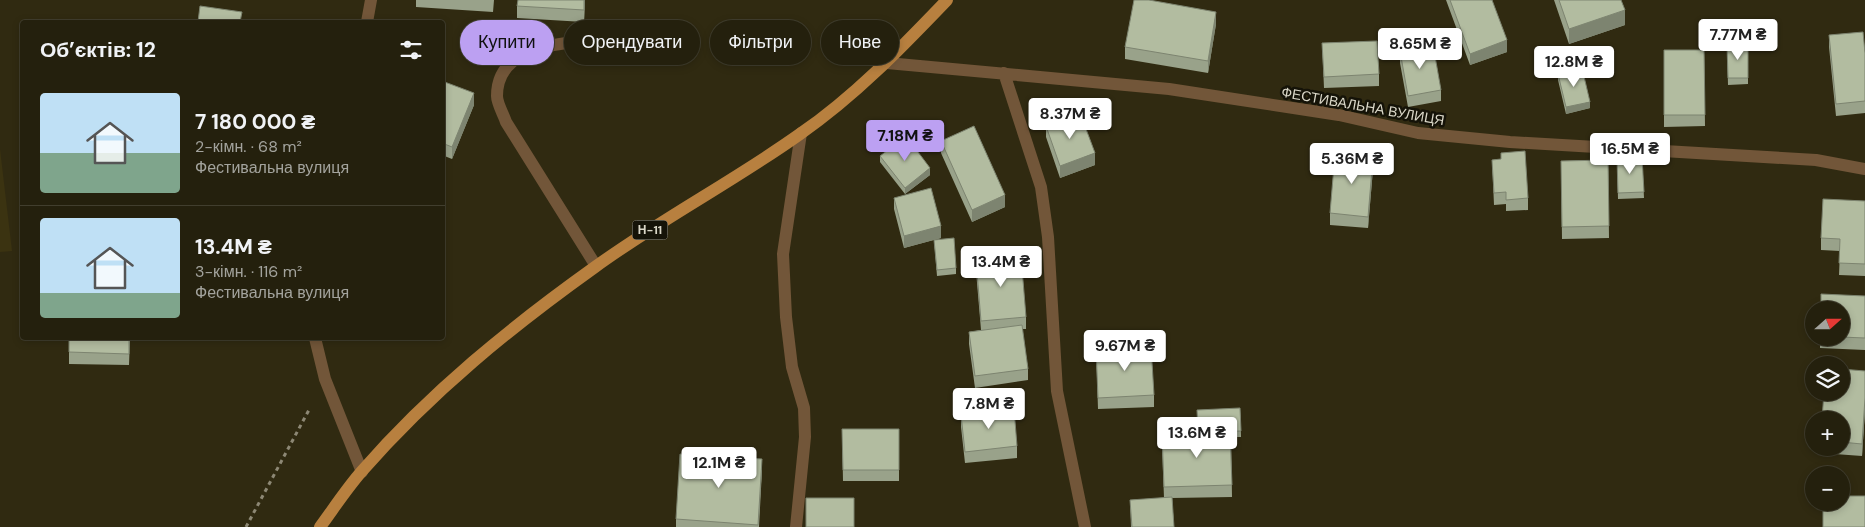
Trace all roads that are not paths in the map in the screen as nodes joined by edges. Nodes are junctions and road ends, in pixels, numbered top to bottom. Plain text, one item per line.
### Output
1 (371, 0) edge
2 (947, 0) edge
3 (366, 20) edge
4 (564, 44) edge
5 (899, 50) edge
6 (899, 64) edge
7 (885, 65) edge
8 (1004, 73) junction
9 (801, 133) junction
10 (1865, 169) edge
11 (596, 266) junction
12 (315, 340) edge
13 (362, 472) junction
14 (320, 527) edge
15 (796, 527) edge
16 (1085, 527) edge

1 - 3 street
2 - 5 main road, Н-11
4 - 11 street
6 - 8 street, ФЕСТИВАЛЬНА ВУЛИЦЯ
7 - 9 main road, Н-11
8 - 10 street, ФЕСТИВАЛЬНА ВУЛИЦЯ
8 - 16 street
9 - 11 main road, Н-11
9 - 15 street
11 - 13 main road, Н-11
12 - 13 street
13 - 14 main road, Н-11

